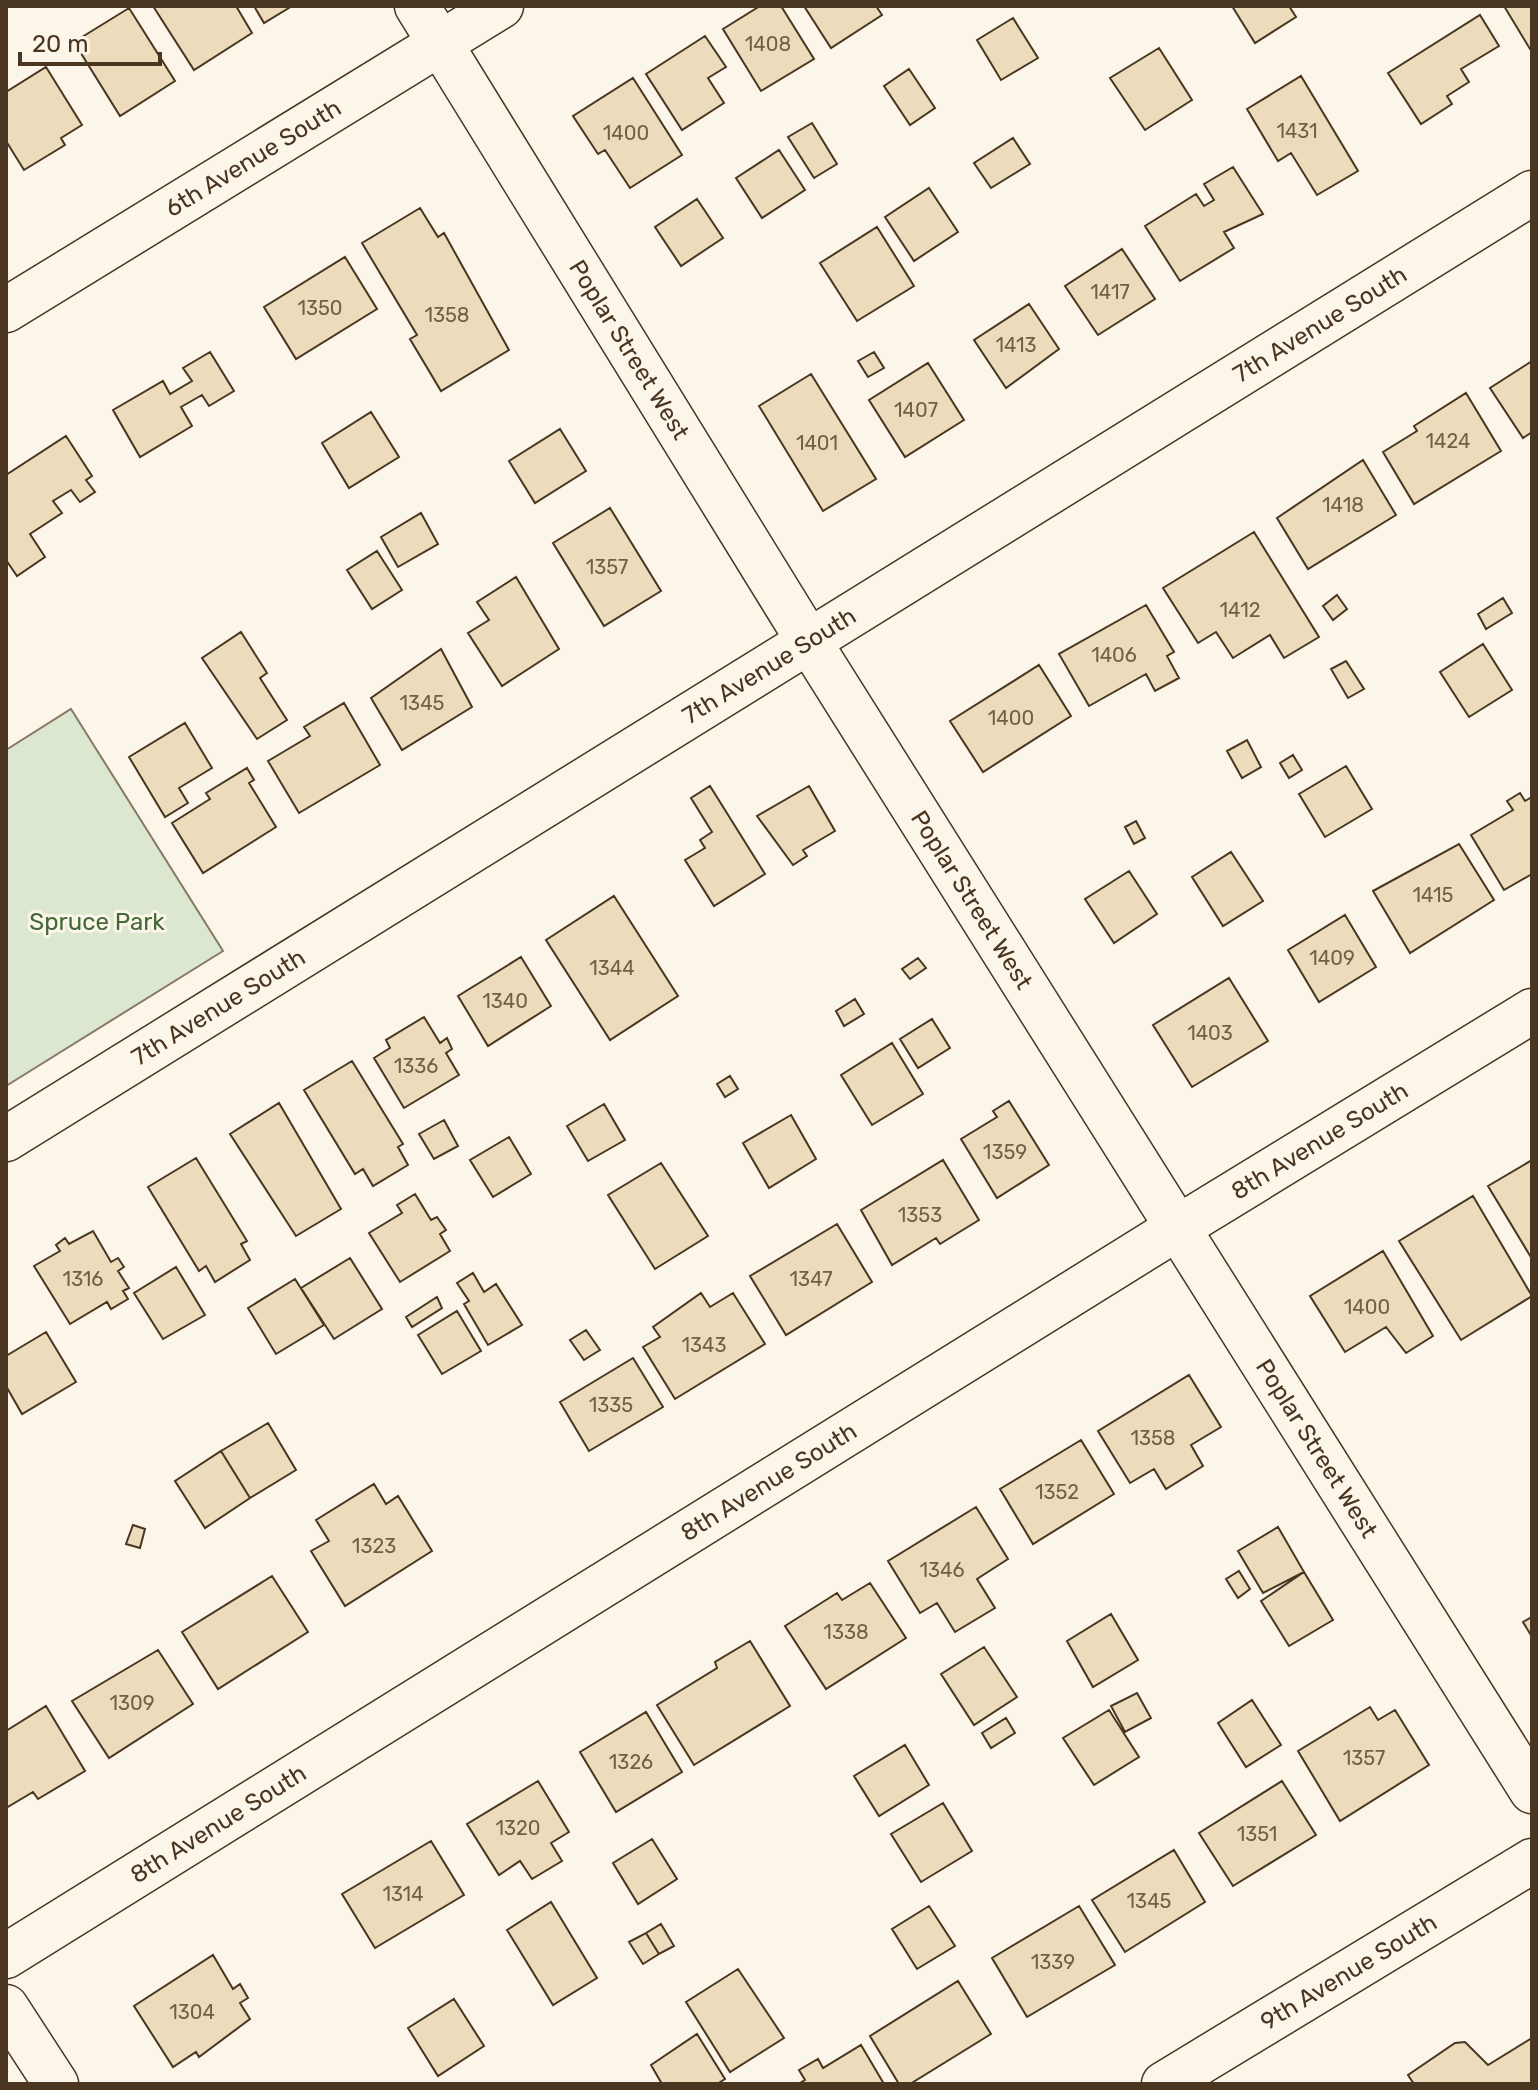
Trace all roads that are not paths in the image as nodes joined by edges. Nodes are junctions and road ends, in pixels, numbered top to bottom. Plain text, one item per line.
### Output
1 (417, 6) edge
2 (501, 6) edge
3 (440, 45) junction
4 (1532, 193) edge
5 (6, 310) edge
6 (808, 640) junction
7 (1532, 1011) edge
8 (6, 1139) edge
9 (1179, 1227) junction
10 (1532, 1791) edge
11 (1532, 1861) edge
12 (6, 1956) edge
13 (6, 2007) edge
14 (56, 2084) edge
15 (1164, 2084) edge

1 - 3 street, Poplar Street West
2 - 3 street, 6th Avenue South
3 - 5 street, 6th Avenue South
3 - 6 street, Poplar Street West
4 - 6 street, 7th Avenue South
6 - 8 street, 7th Avenue South
6 - 9 street, Poplar Street West
7 - 9 street, 8th Avenue South
9 - 10 street, Poplar Street West
9 - 12 street, 8th Avenue South
11 - 15 street, 9th Avenue South
13 - 14 street

